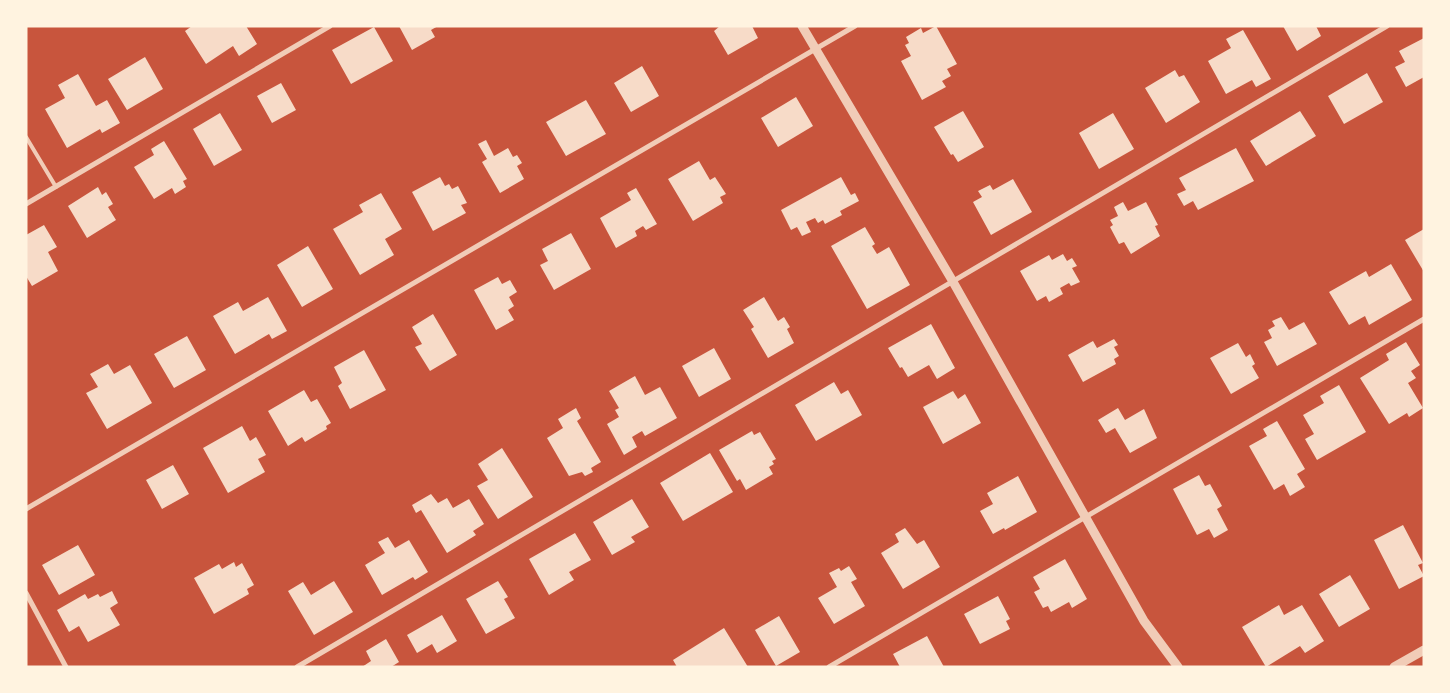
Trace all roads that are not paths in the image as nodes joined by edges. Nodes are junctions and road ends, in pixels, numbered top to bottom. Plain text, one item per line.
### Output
1 (330, 26) edge
2 (802, 26) edge
3 (855, 26) edge
4 (1387, 26) edge
5 (816, 49) junction
6 (26, 137) edge
7 (56, 187) junction
8 (26, 204) edge
9 (952, 280) junction
10 (1424, 319) edge
11 (26, 509) edge
12 (1085, 516) junction
13 (26, 592) edge
14 (1424, 650) edge
15 (66, 667) edge
16 (297, 667) edge
17 (828, 667) edge
18 (1178, 667) edge
19 (1394, 667) edge

1 - 7 street
2 - 5 street
3 - 5 street
4 - 9 street
5 - 9 street
5 - 11 street
6 - 7 lane
7 - 8 street
9 - 12 street
9 - 16 street
10 - 12 street
12 - 17 street
12 - 18 street
13 - 15 street
14 - 19 street

